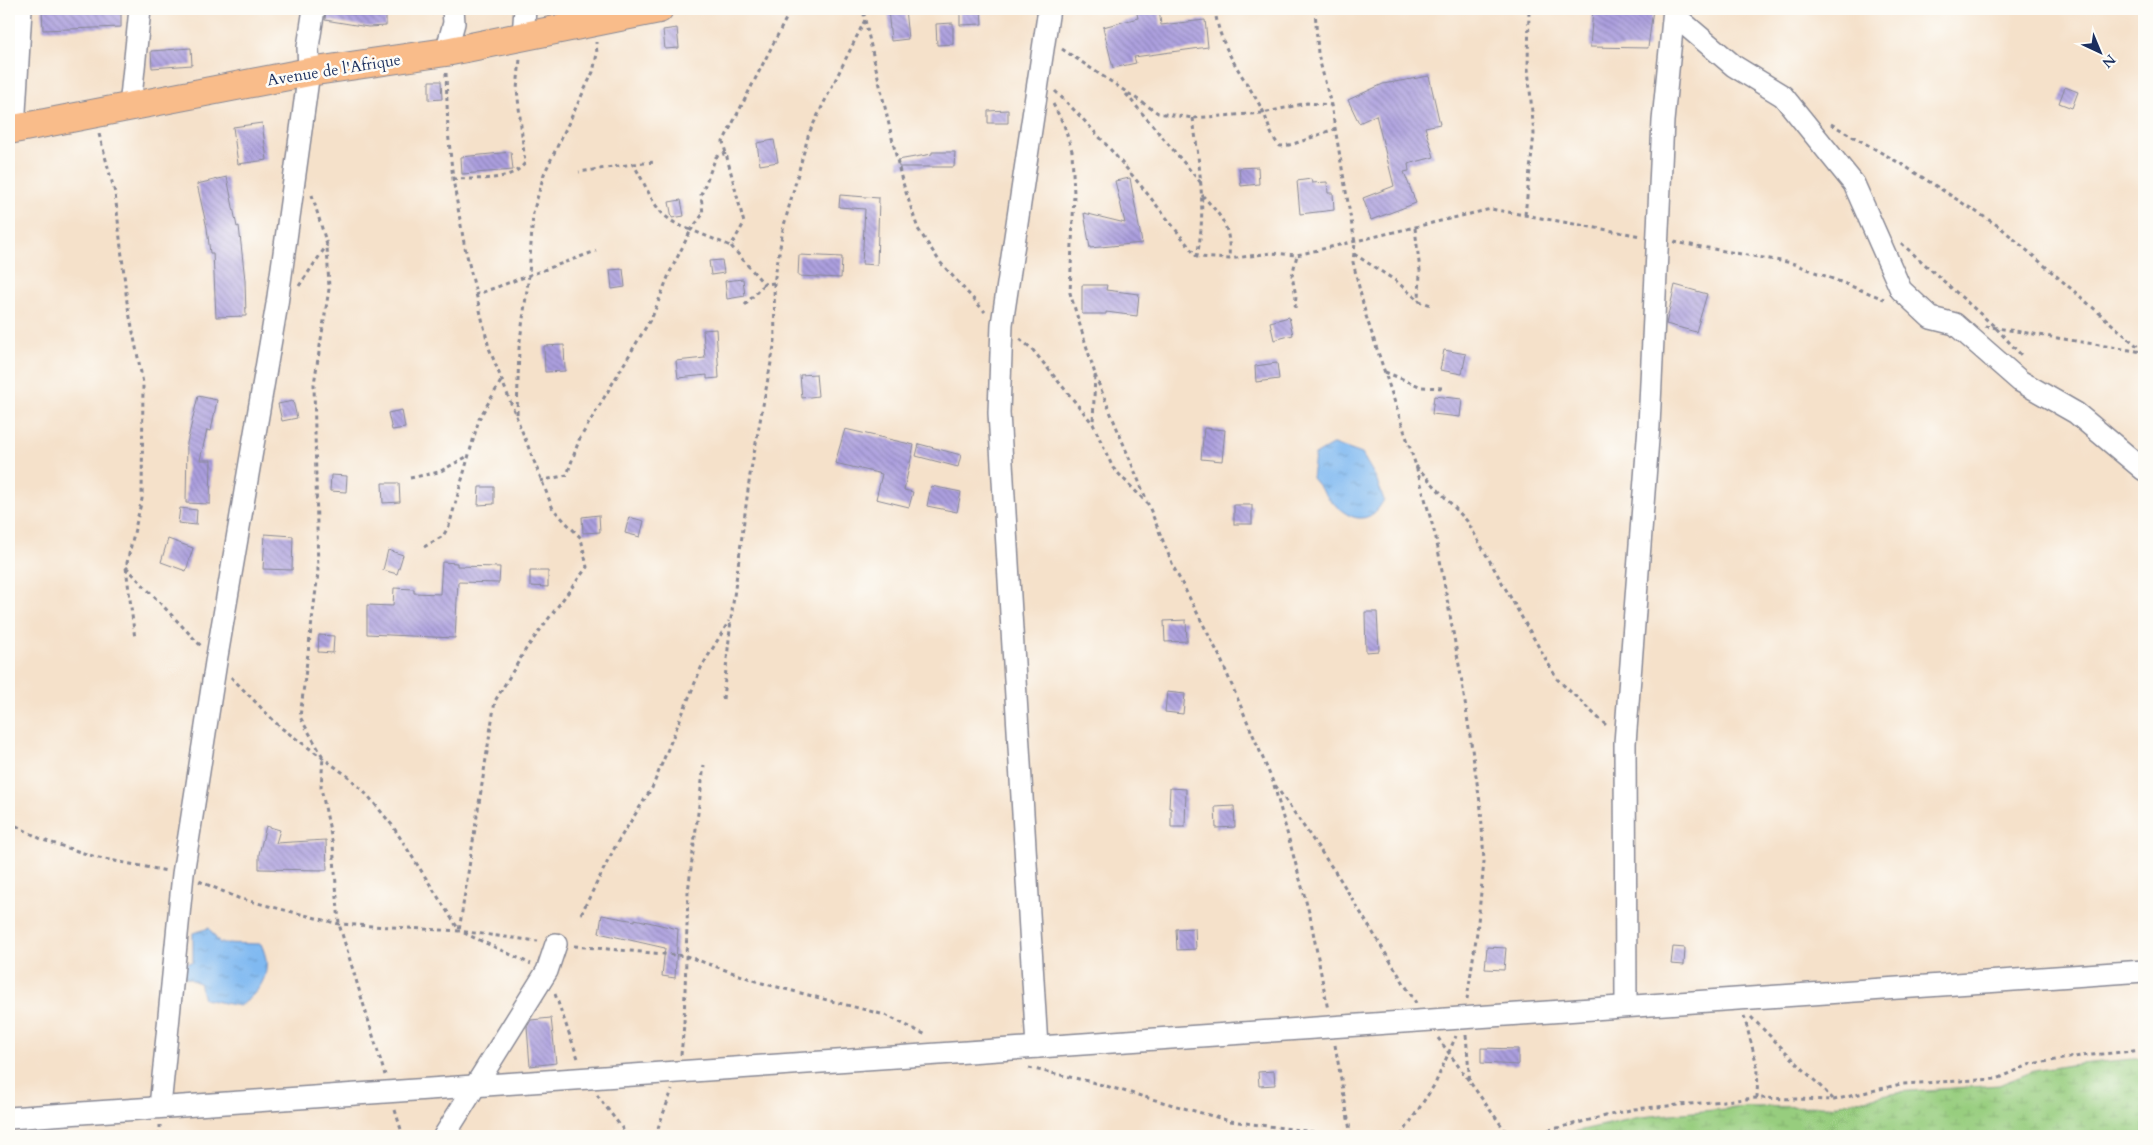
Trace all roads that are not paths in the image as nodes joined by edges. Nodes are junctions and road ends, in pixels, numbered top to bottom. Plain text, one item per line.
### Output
1 (21, 9) edge
2 (140, 9) edge
3 (314, 9) edge
4 (452, 9) edge
5 (525, 9) edge
6 (659, 9) edge
7 (1049, 9) edge
8 (1674, 12) edge
9 (593, 15) edge
10 (523, 36) junction
11 (446, 52) junction
12 (309, 72) junction
13 (130, 107) junction
14 (11, 130) edge
15 (2144, 470) edge
16 (556, 944) road end
17 (2144, 971) edge
18 (1626, 1006) junction
19 (1037, 1047) junction
20 (478, 1086) junction
21 (160, 1107) junction
22 (9, 1118) edge
23 (444, 1136) edge

1 - 14 street
2 - 13 street
3 - 12 street
4 - 11 street
5 - 10 street
6 - 9 main road, Avenue de l'Afrique
7 - 19 street
8 - 15 street
8 - 18 street
9 - 10 main road, Avenue de l'Afrique
10 - 11 main road, Avenue de l'Afrique
11 - 12 main road, Avenue de l'Afrique
12 - 13 main road, Avenue de l'Afrique
12 - 21 street
13 - 14 main road, Avenue de l'Afrique
16 - 20 street
17 - 18 street
18 - 19 street
19 - 20 street
20 - 21 street
20 - 23 street
21 - 22 street

